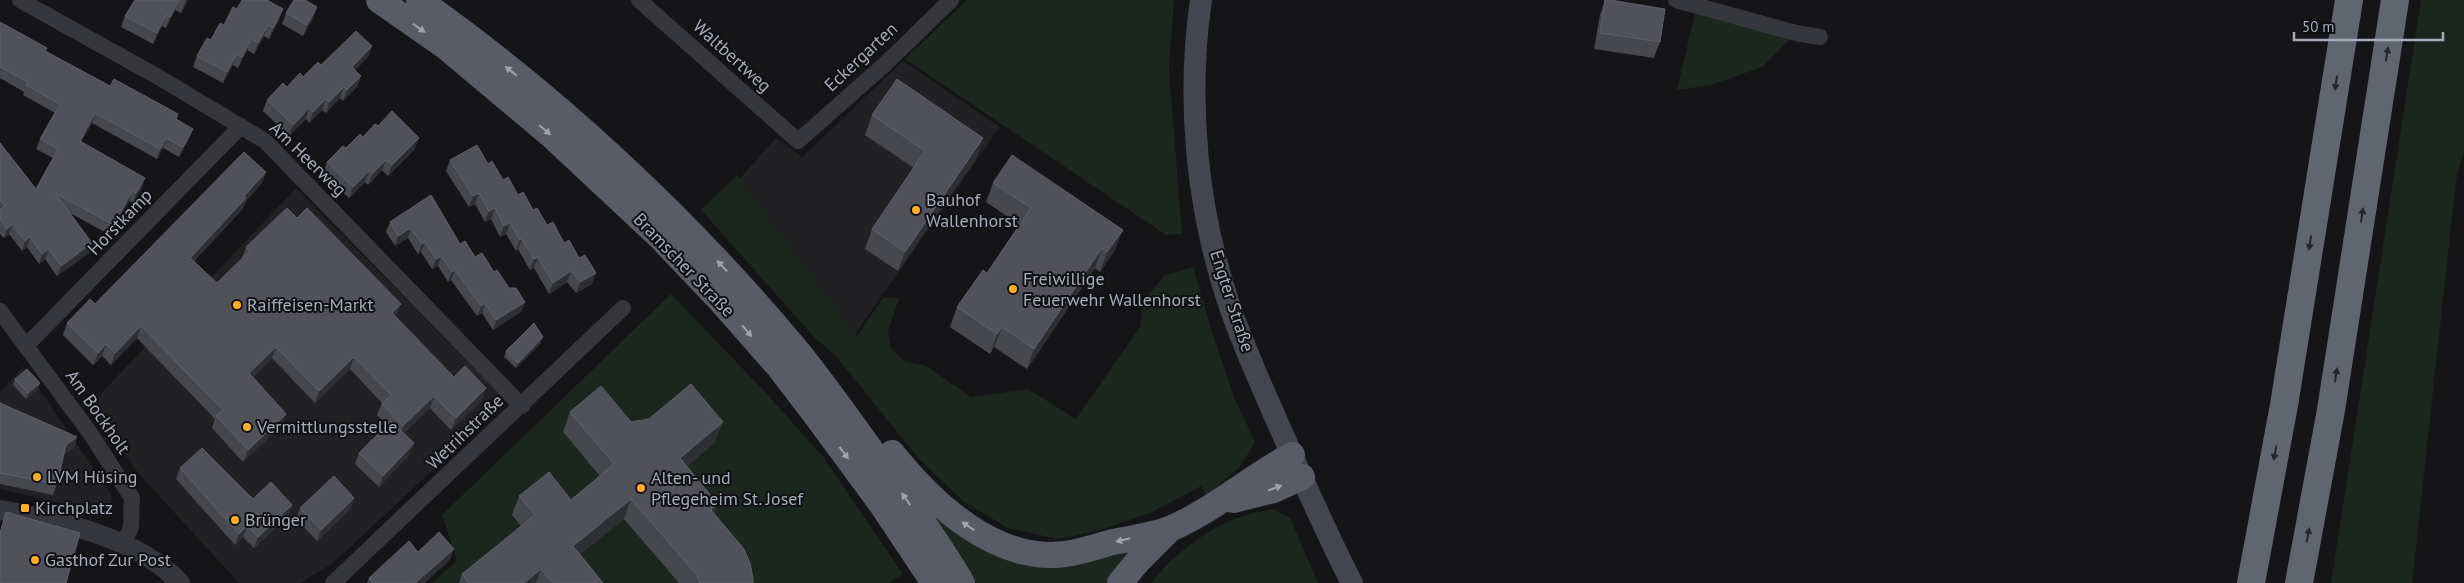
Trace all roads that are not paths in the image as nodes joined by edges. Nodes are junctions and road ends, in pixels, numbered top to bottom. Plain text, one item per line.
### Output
1 (20, 0) edge
2 (379, 0) edge
3 (419, 0) edge
4 (639, 0) edge
5 (951, 0) edge
6 (1201, 0) edge
7 (1676, 0) edge
8 (2350, 0) edge
9 (2395, 0) edge
10 (1820, 37) dead end
11 (241, 126) junction
12 (798, 141) joint
13 (623, 308) dead end
14 (0, 310) edge
15 (26, 346) junction
16 (812, 369) junction
17 (522, 406) junction
18 (1297, 466) junction
19 (0, 510) edge
20 (1171, 528) junction
21 (123, 545) junction
22 (180, 583) edge
23 (333, 583) edge
24 (934, 583) edge
25 (962, 583) edge
26 (1120, 583) edge
27 (1352, 583) edge
28 (2251, 583) edge
29 (2299, 583) edge

1 - 11 street, Am Heerweg
2 -> 24 highway, Bramscher Straße
16 -> 3 highway, Bramscher Straße
4 - 12 street, Waltbertweg
5 - 12 street, Eckergarten
6 - 18 main road, Engter Straße
7 - 10 street
8 -> 28 highway
29 -> 9 highway
11 - 15 street, Horstkamp
11 - 17 street, Am Heerweg
13 - 17 street, Wetrihstraße
14 - 15 street, Am Bockholt
15 - 21 street, Am Bockholt
20 -> 16 highway
25 -> 16 highway, Bramscher Straße
17 - 23 street, Wetrihstraße
18 - 20 highway
18 - 27 main road, Engter Straße
19 - 21 street
20 - 26 highway
21 - 22 street

